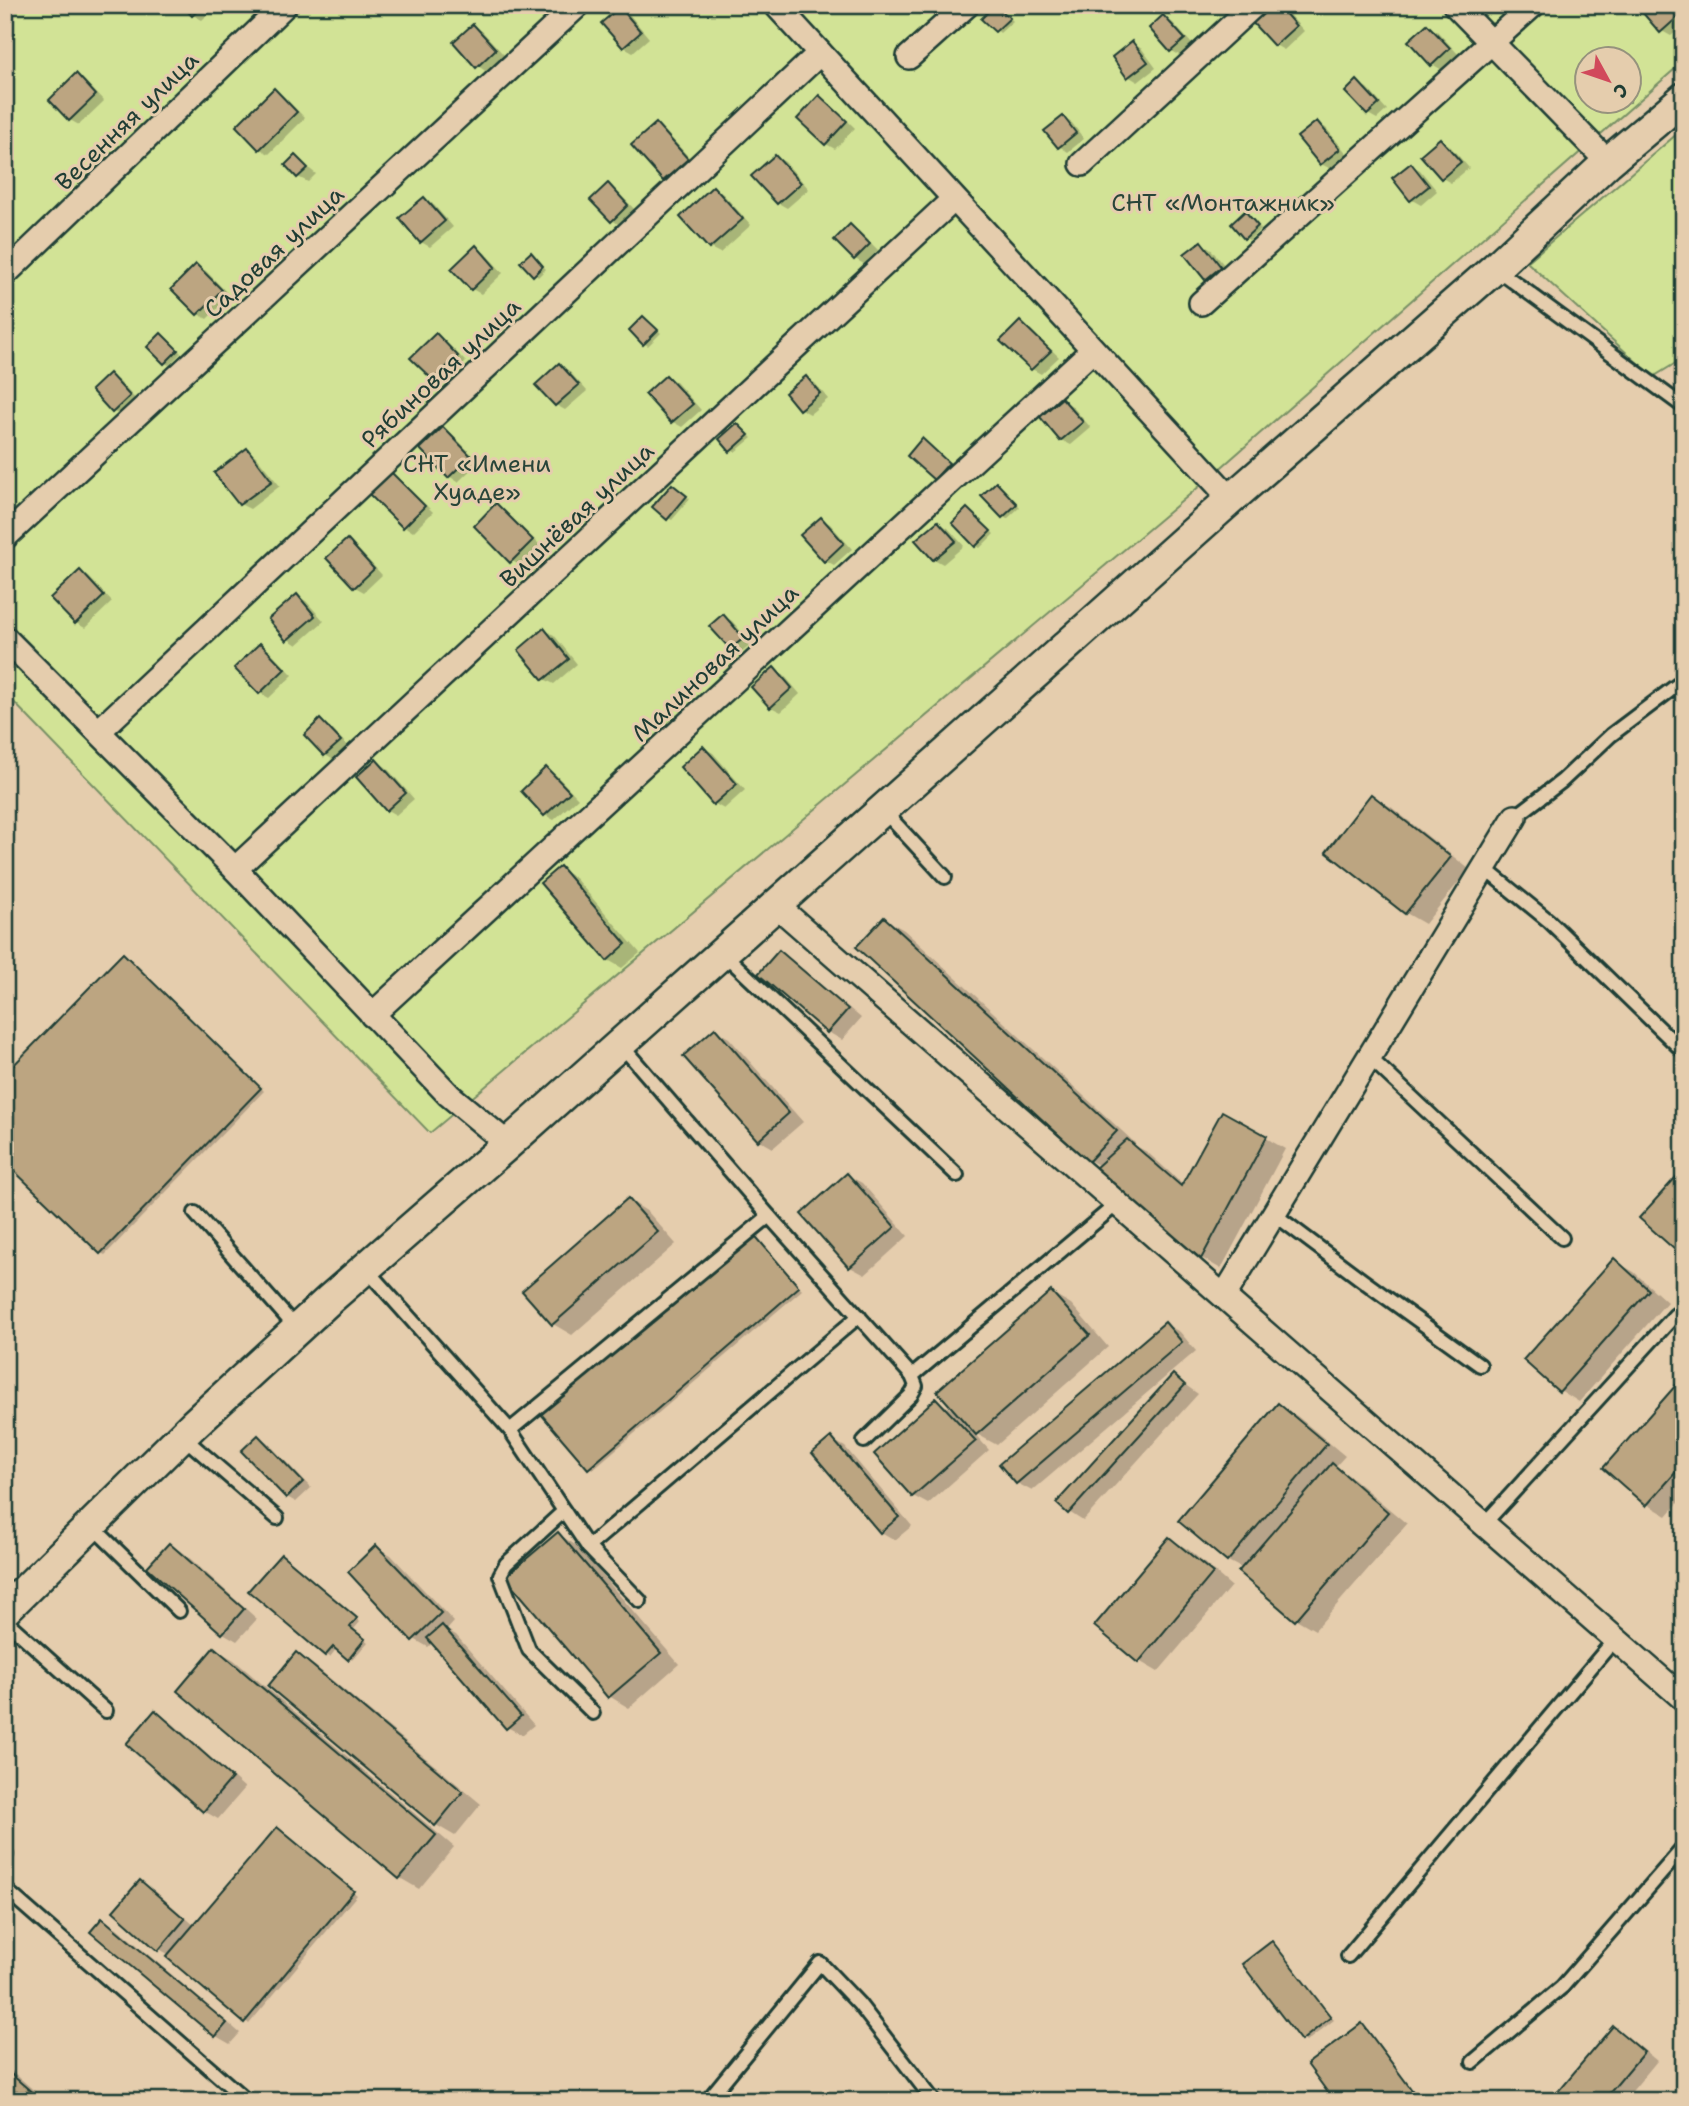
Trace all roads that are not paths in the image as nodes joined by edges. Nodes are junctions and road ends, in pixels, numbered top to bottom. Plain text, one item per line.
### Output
1 (285, 5) edge
2 (579, 5) edge
3 (776, 5) edge
4 (967, 5) edge
5 (1254, 5) edge
6 (1455, 5) edge
7 (1533, 5) edge
8 (1492, 43) junction
9 (820, 53) junction
10 (909, 57) dead end
11 (1684, 99) edge
12 (1608, 162) junction
13 (1082, 164) dead end
14 (954, 199) junction
15 (1495, 268) junction
16 (5, 274) edge
17 (1201, 303) dead end
18 (1093, 350) junction
19 (1684, 407) edge
20 (1231, 499) junction
21 (5, 537) edge
22 (5, 638) edge
23 (1684, 680) edge
24 (99, 731) junction
25 (883, 810) junction
26 (1515, 817) joint
27 (1484, 868) junction
28 (236, 869) junction
29 (946, 877) dead end
30 (776, 905) junction
31 (723, 953) junction
32 (373, 1015) junction
33 (621, 1044) junction
34 (1684, 1052) edge
35 (1369, 1058) junction
36 (508, 1144) junction
37 (957, 1175) dead end
38 (1118, 1203) junction
39 (195, 1213) dead end
40 (1274, 1214) junction
41 (769, 1216) junction
42 (1562, 1238) dead end
43 (366, 1268) junction
44 (1224, 1296) junction
45 (1675, 1315) dead end
46 (859, 1316) junction
47 (297, 1329) junction
48 (1480, 1365) dead end
49 (912, 1376) junction
50 (510, 1430) junction
51 (181, 1436) junction
52 (864, 1441) dead end
53 (564, 1511) junction
54 (277, 1518) dead end
55 (1484, 1524) junction
56 (91, 1525) junction
57 (588, 1547) junction
58 (640, 1601) dead end
59 (5, 1610) edge
60 (179, 1611) dead end
61 (5, 1620) edge
62 (1615, 1639) junction
63 (1684, 1699) edge
64 (106, 1711) dead end
65 (593, 1713) dead end
66 (1684, 1847) edge
67 (5, 1889) edge
68 (1348, 1956) dead end
69 (1474, 2062) dead end
70 (247, 2101) edge
71 (707, 2101) edge
72 (934, 2101) edge

1 - 16 street, Весенняя улица
2 - 21 street, Садовая улица
3 - 9 street
4 - 10 street
5 - 13 street
6 - 8 street
7 - 8 street
8 - 12 street
8 - 17 street
9 - 14 street
9 - 24 street, Рябиновая улица
11 - 12 street
12 - 15 street
14 - 18 street
14 - 28 street, Вишнёвая улица
15 - 19 lane
15 - 20 street
18 - 20 street
18 - 32 street, Малиновая улица
20 - 25 street
22 - 24 street
23 - 26 lane
24 - 28 street
25 - 29 lane
25 - 30 street
26 - 27 street
27 - 34 lane
27 - 35 street
28 - 32 street
30 - 31 street
30 - 38 street
31 - 33 street
31 - 37 lane
32 - 36 street
33 - 36 street
33 - 41 lane
35 - 40 street
35 - 42 lane
36 - 43 street
38 - 44 street
38 - 49 lane
39 - 47 lane
40 - 44 street
40 - 48 lane
41 - 46 lane
41 - 50 lane
43 - 47 street
43 - 50 lane
44 - 55 street
45 - 55 lane
46 - 49 lane
46 - 57 lane
47 - 51 street
49 - 52 lane
50 - 53 lane
51 - 54 lane
51 - 56 street
53 - 57 lane
53 - 65 lane
55 - 62 street
56 - 59 street
56 - 60 lane
57 - 58 lane
61 - 64 lane
62 - 63 street
62 - 68 lane
66 - 69 lane
67 - 70 lane
71 - 72 lane

